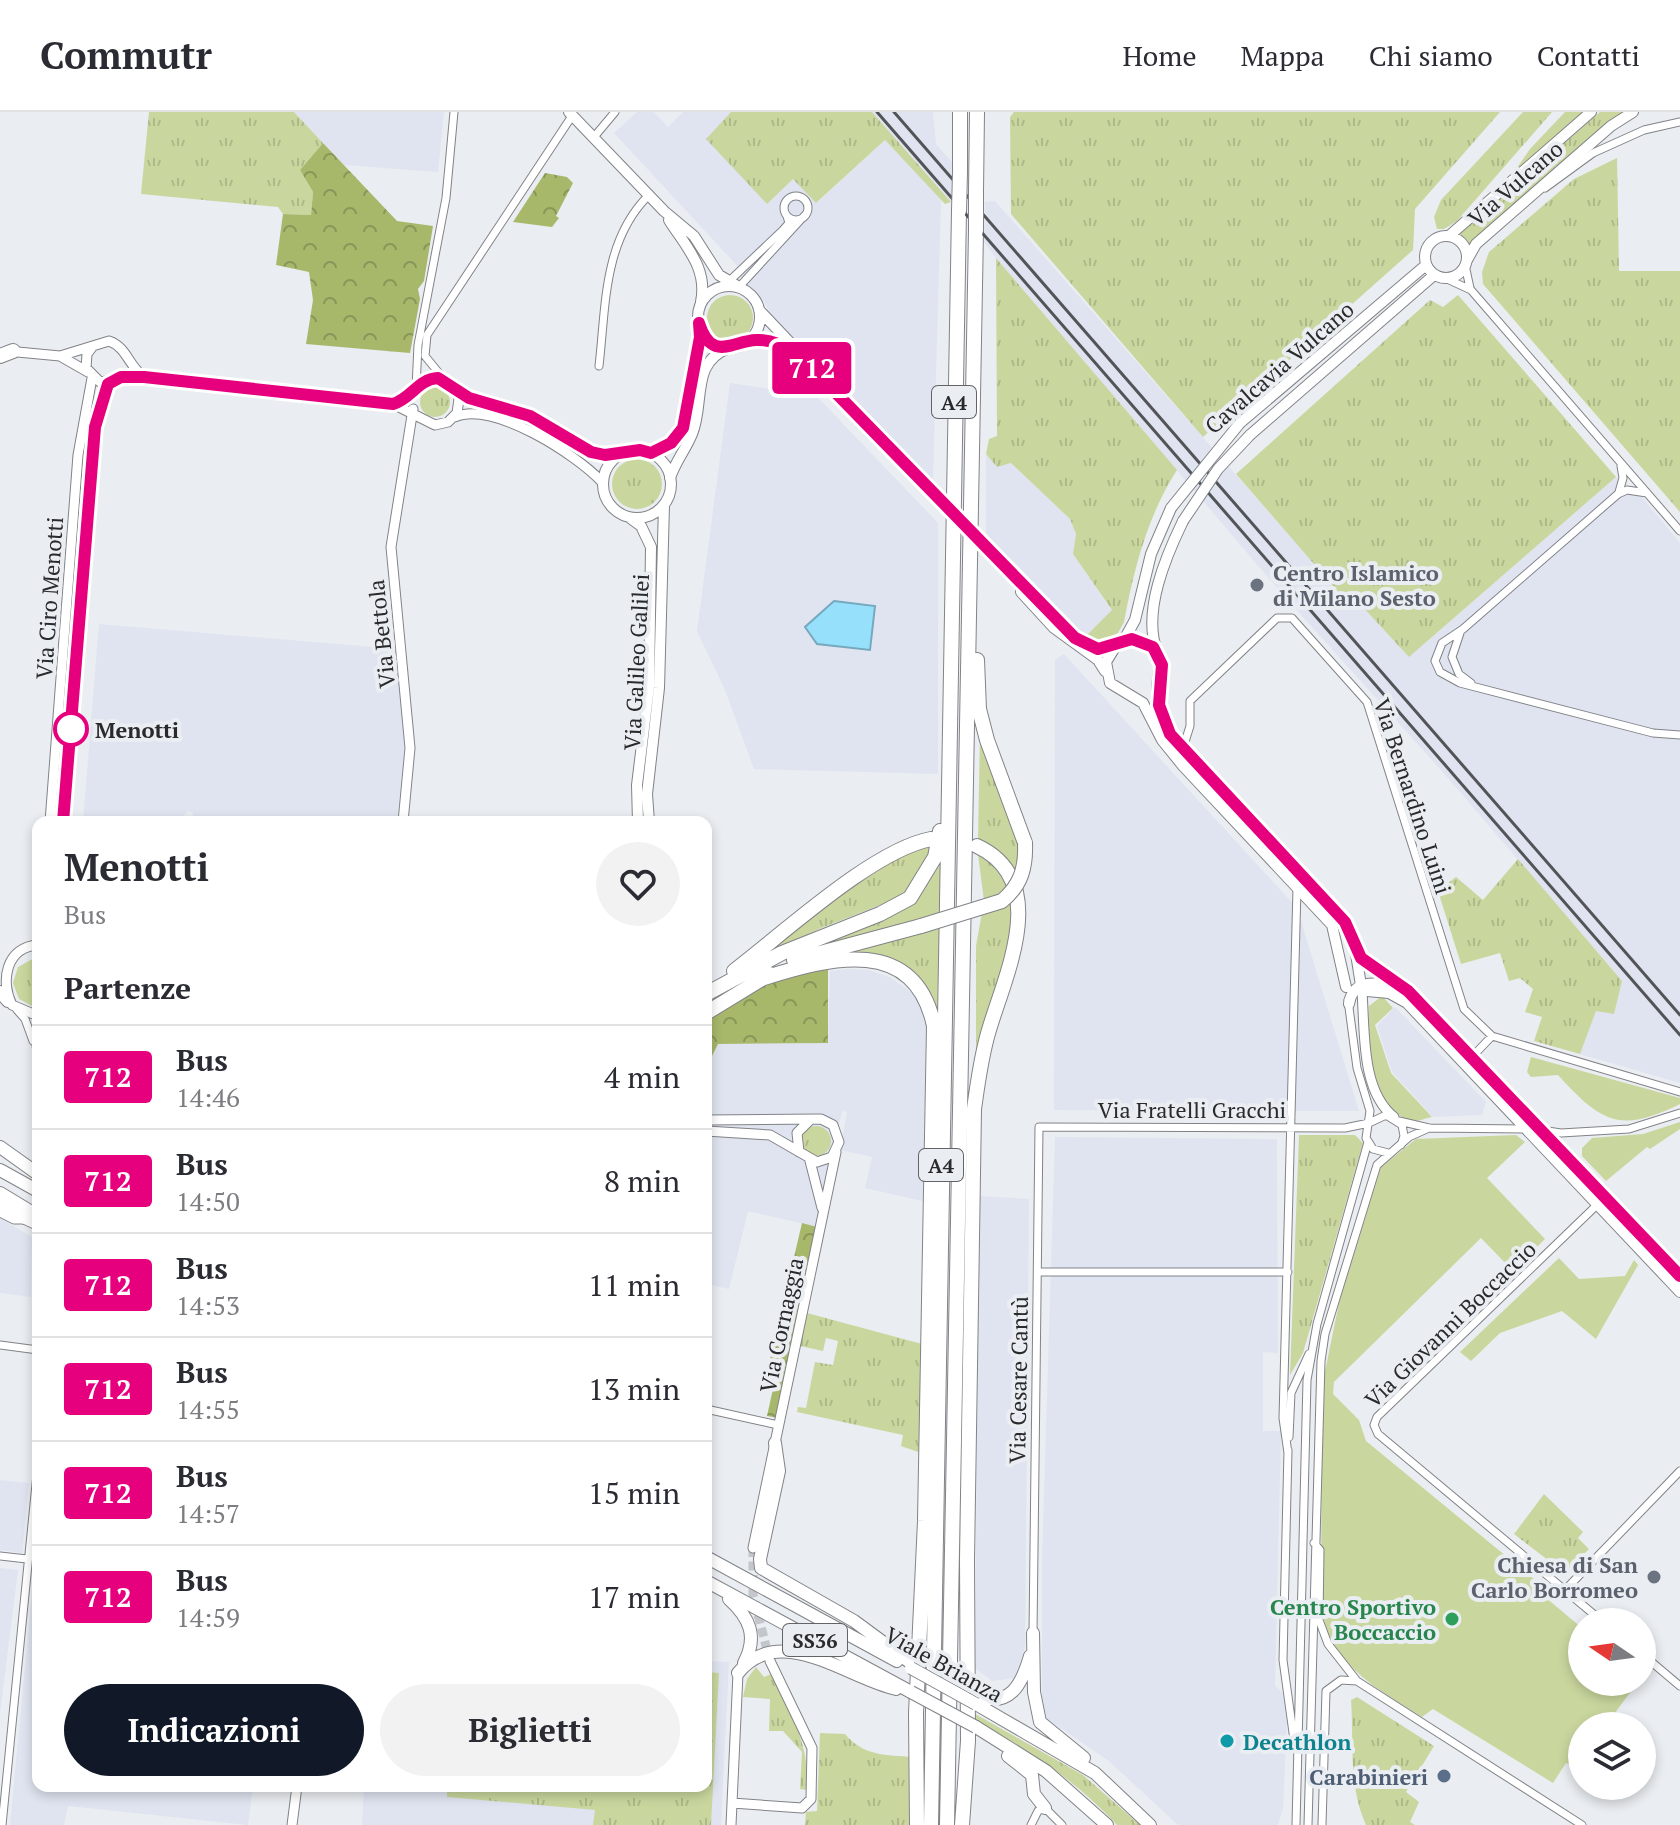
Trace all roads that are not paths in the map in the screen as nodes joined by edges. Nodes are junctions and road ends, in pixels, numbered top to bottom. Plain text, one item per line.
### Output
1 (454, 112) edge
2 (960, 112) edge
3 (977, 112) edge
4 (1591, 112) edge
5 (1633, 112) edge
6 (570, 114) edge
7 (618, 115) edge
8 (1680, 122) edge
9 (594, 137) junction
10 (1535, 192) junction
11 (649, 195) junction
12 (664, 211) junction
13 (806, 214) junction
14 (787, 216) junction
15 (1449, 236) junction
16 (1466, 262) junction
17 (1426, 265) junction
18 (1440, 276) junction
19 (730, 285) junction
20 (1471, 290) junction
21 (700, 307) junction
22 (759, 310) junction
23 (699, 323) junction
24 (746, 343) junction
25 (93, 346) junction
26 (730, 348) junction
27 (4, 352) edge
28 (799, 355) junction
29 (60, 356) junction
30 (126, 357) junction
31 (599, 366) dead end
32 (90, 375) junction
33 (121, 377) junction
34 (144, 377) junction
35 (445, 379) junction
36 (111, 382) junction
37 (454, 386) junction
38 (415, 390) junction
39 (393, 404) junction
40 (415, 414) junction
41 (452, 419) junction
42 (429, 424) junction
43 (406, 442) junction
44 (651, 453) junction
45 (619, 455) junction
46 (1620, 462) junction
47 (670, 478) junction
48 (602, 482) junction
49 (1647, 493) junction
50 (1618, 494) junction
51 (942, 503) dead end
52 (664, 505) junction
53 (630, 518) junction
54 (1680, 531) edge
55 (951, 592) junction
56 (969, 612) junction
57 (1463, 629) junction
58 (1118, 644) junction
59 (1158, 653) junction
60 (1106, 673) junction
61 (1160, 679) junction
62 (1477, 685) junction
63 (1127, 695) junction
64 (1680, 735) edge
65 (1182, 750) junction
66 (50, 816) edge
67 (63, 816) edge
68 (403, 816) edge
69 (638, 816) edge
70 (648, 816) edge
71 (931, 839) dead end
72 (977, 846) dead end
73 (1297, 886) junction
74 (32, 944) edge
75 (1355, 947) junction
76 (764, 978) junction
77 (712, 989) edge
78 (1359, 989) junction
79 (712, 991) edge
80 (1408, 991) junction
81 (8, 1001) edge
82 (1349, 1004) joint
83 (712, 1009) edge
84 (32, 1013) edge
85 (1492, 1036) junction
86 (32, 1039) edge
87 (1471, 1058) junction
88 (1680, 1092) edge
89 (1680, 1113) edge
90 (1397, 1119) junction
91 (712, 1120) edge
92 (809, 1121) junction
93 (1369, 1123) junction
94 (1292, 1126) junction
95 (1039, 1127) joint
96 (1345, 1128) junction
97 (1429, 1128) junction
98 (1523, 1128) junction
99 (1541, 1130) junction
100 (712, 1131) edge
101 (1367, 1140) junction
102 (1401, 1145) junction
103 (0, 1147) edge
104 (799, 1152) junction
105 (836, 1152) junction
106 (1391, 1153) junction
107 (810, 1161) junction
108 (0, 1168) edge
109 (32, 1170) edge
110 (32, 1188) edge
111 (0, 1193) edge
112 (1598, 1204) junction
113 (0, 1206) edge
114 (0, 1213) edge
115 (823, 1214) junction
116 (32, 1218) edge
117 (32, 1219) edge
118 (32, 1220) edge
119 (1038, 1272) junction
120 (1288, 1272) junction
121 (1680, 1276) edge
122 (1680, 1292) edge
123 (0, 1345) edge
124 (1311, 1348) junction
125 (32, 1349) edge
126 (712, 1410) edge
127 (778, 1425) junction
128 (775, 1443) junction
129 (1288, 1453) junction
130 (1680, 1471) edge
131 (32, 1516) edge
132 (1314, 1543) junction
133 (753, 1548) tunnel mouth
134 (0, 1556) edge
135 (27, 1559) junction
136 (712, 1560) edge
137 (712, 1584) edge
138 (719, 1588) junction
139 (1565, 1590) junction
140 (1586, 1608) edge
141 (1033, 1633) junction
142 (770, 1661) tunnel mouth
143 (911, 1665) junction
144 (1656, 1666) edge
145 (738, 1673) junction
146 (1357, 1681) junction
147 (1680, 1686) edge
148 (911, 1692) junction
149 (976, 1699) junction
150 (976, 1727) junction
151 (1297, 1763) junction
152 (1095, 1773) junction
153 (296, 1792) edge
154 (732, 1803) junction
155 (1045, 1808) junction
156 (1106, 1824) edge
157 (2, 1825) edge
158 (292, 1825) edge
159 (731, 1825) edge
160 (917, 1825) edge
161 (931, 1825) edge
162 (947, 1825) edge
163 (962, 1825) edge
164 (1031, 1825) edge
165 (1062, 1825) edge
166 (1150, 1825) edge
167 (1296, 1825) edge
168 (1308, 1825) edge
169 (1322, 1825) edge
170 (1582, 1825) edge

1 - 38 street
2 - 55 highway, A4, bridge
3 - 56 highway, A4, bridge
4 - 15 main road, Via Vulcano
5 - 10 main road, Via Vulcano
6 - 9 main road
6 - 35 street
7 - 9 street
8 - 10 street
9 - 11 main road
10 - 16 main road, Via Vulcano
11 - 12 main road
11 - 31 street
12 - 19 main road
12 - 21 main road
13 - 14 street
13 - 14 street
13 - 19 street
14 - 19 street
15 - 16 main road
15 - 17 main road
16 - 18 main road
16 - 20 street
17 - 18 main road
17 - 58 main road, Cavalcavia Vulcano, bridge
18 - 20 street
18 - 59 main road, Cavalcavia Vulcano, bridge
19 - 21 main road
19 - 22 main road
20 - 46 street
21 - 23 main road
22 - 24 main road
22 - 28 main road
23 - 26 main road
23 - 44 main road
24 - 26 main road
24 - 28 main road
25 - 29 street
25 - 30 street
25 - 32 street
26 - 47 main road
27 - 29 street
28 - 51 main road
29 - 32 street
30 - 33 street
30 - 34 street
32 - 36 street
32 - 66 street, Via Ciro Menotti
33 - 34 street
33 - 36 street
34 - 39 street
35 - 37 street
35 - 38 street
36 - 67 street, Via Ciro Menotti
37 - 41 street
37 - 45 street
38 - 39 street
38 - 40 street
39 - 40 street
40 - 42 street
40 - 43 street, Via Bettola
41 - 42 street
41 - 48 street
42 - 43 street
43 - 68 street, Via Bettola
44 - 45 main road
44 - 47 main road
45 - 48 main road
46 - 49 street
46 - 50 street
47 - 52 main road
48 - 53 main road
49 - 50 street
49 - 54 street
50 - 57 street
52 - 53 main road
52 - 70 main road, Via Galileo Galilei
53 - 69 main road, Via Galileo Galilei
55 - 79 highway
55 - 161 highway, A4
56 - 76 highway, bridge
56 - 162 highway, A4
57 - 62 street
57 - 62 street
58 - 59 main road
58 - 60 main road
58 - 60 main road
59 - 61 main road
60 - 63 main road
61 - 63 main road
61 - 65 main road
62 - 64 street
63 - 73 main road
65 - 75 main road
65 - 85 street, Via Bernardino Luini
71 - 77 highway
72 - 163 highway
73 - 78 main road
73 - 94 street
74 - 81 street
75 - 78 main road
75 - 80 main road
76 - 83 highway
76 - 160 highway
78 - 80 main road
78 - 82 main road
78 - 90 street
78 - 98 main road
80 - 87 main road
81 - 84 street
81 - 86 street
82 - 93 street
85 - 87 street
85 - 88 street
87 - 99 main road
89 - 99 street
90 - 93 street
90 - 97 street
90 - 102 street
91 - 92 street
92 - 104 street
92 - 105 street
93 - 96 street, Via Fratelli Gracchi
93 - 101 street
94 - 95 street, Via Fratelli Gracchi
94 - 96 street, Via Fratelli Gracchi
94 - 120 street
95 - 119 street, Via Cesare Cantù
96 - 101 street, Via Fratelli Gracchi
97 - 98 street
97 - 102 street
98 - 99 street
98 - 112 main road
99 - 121 main road
100 - 104 street
101 - 106 street
101 - 124 street
102 - 106 street
103 - 109 highway
104 - 107 street
105 - 107 street
105 - 115 street, Via Cornaggia
106 - 132 street
107 - 115 street, Via Cornaggia
108 - 110 highway
111 - 116 highway
112 - 122 main road
112 - 139 street, Via Giovanni Boccaccio
113 - 117 highway
114 - 118 street
115 - 127 street, Via Cornaggia
119 - 120 street
119 - 141 street, Via Cesare Cantù
120 - 129 street
123 - 125 street
124 - 129 street
124 - 151 street
126 - 127 street
127 - 128 street, Via Cornaggia
128 - 133 street, Via Cornaggia
128 - 143 highway
129 - 151 street
130 - 139 street
131 - 135 street
132 - 146 street
132 - 168 street
134 - 135 street
135 - 157 street
136 - 143 highway, Viale Brianza / SS36
137 - 138 highway, Viale Brianza / SS36
138 - 145 highway
138 - 148 highway, Viale Brianza / SS36
139 - 140 street, Via Giovanni Boccaccio
141 - 149 highway
141 - 152 highway
142 - 154 street
143 - 149 highway, Viale Brianza / SS36, bridge
144 - 147 street
145 - 148 highway
145 - 154 street
146 - 169 street
146 - 170 street
148 - 150 highway, Viale Brianza / SS36, bridge
149 - 152 highway, Viale Brianza / SS36
150 - 155 highway
150 - 156 highway, Viale Brianza / SS36
151 - 167 street
152 - 166 highway, Viale Brianza / SS36
153 - 158 street
154 - 159 street
155 - 164 street
155 - 165 street

